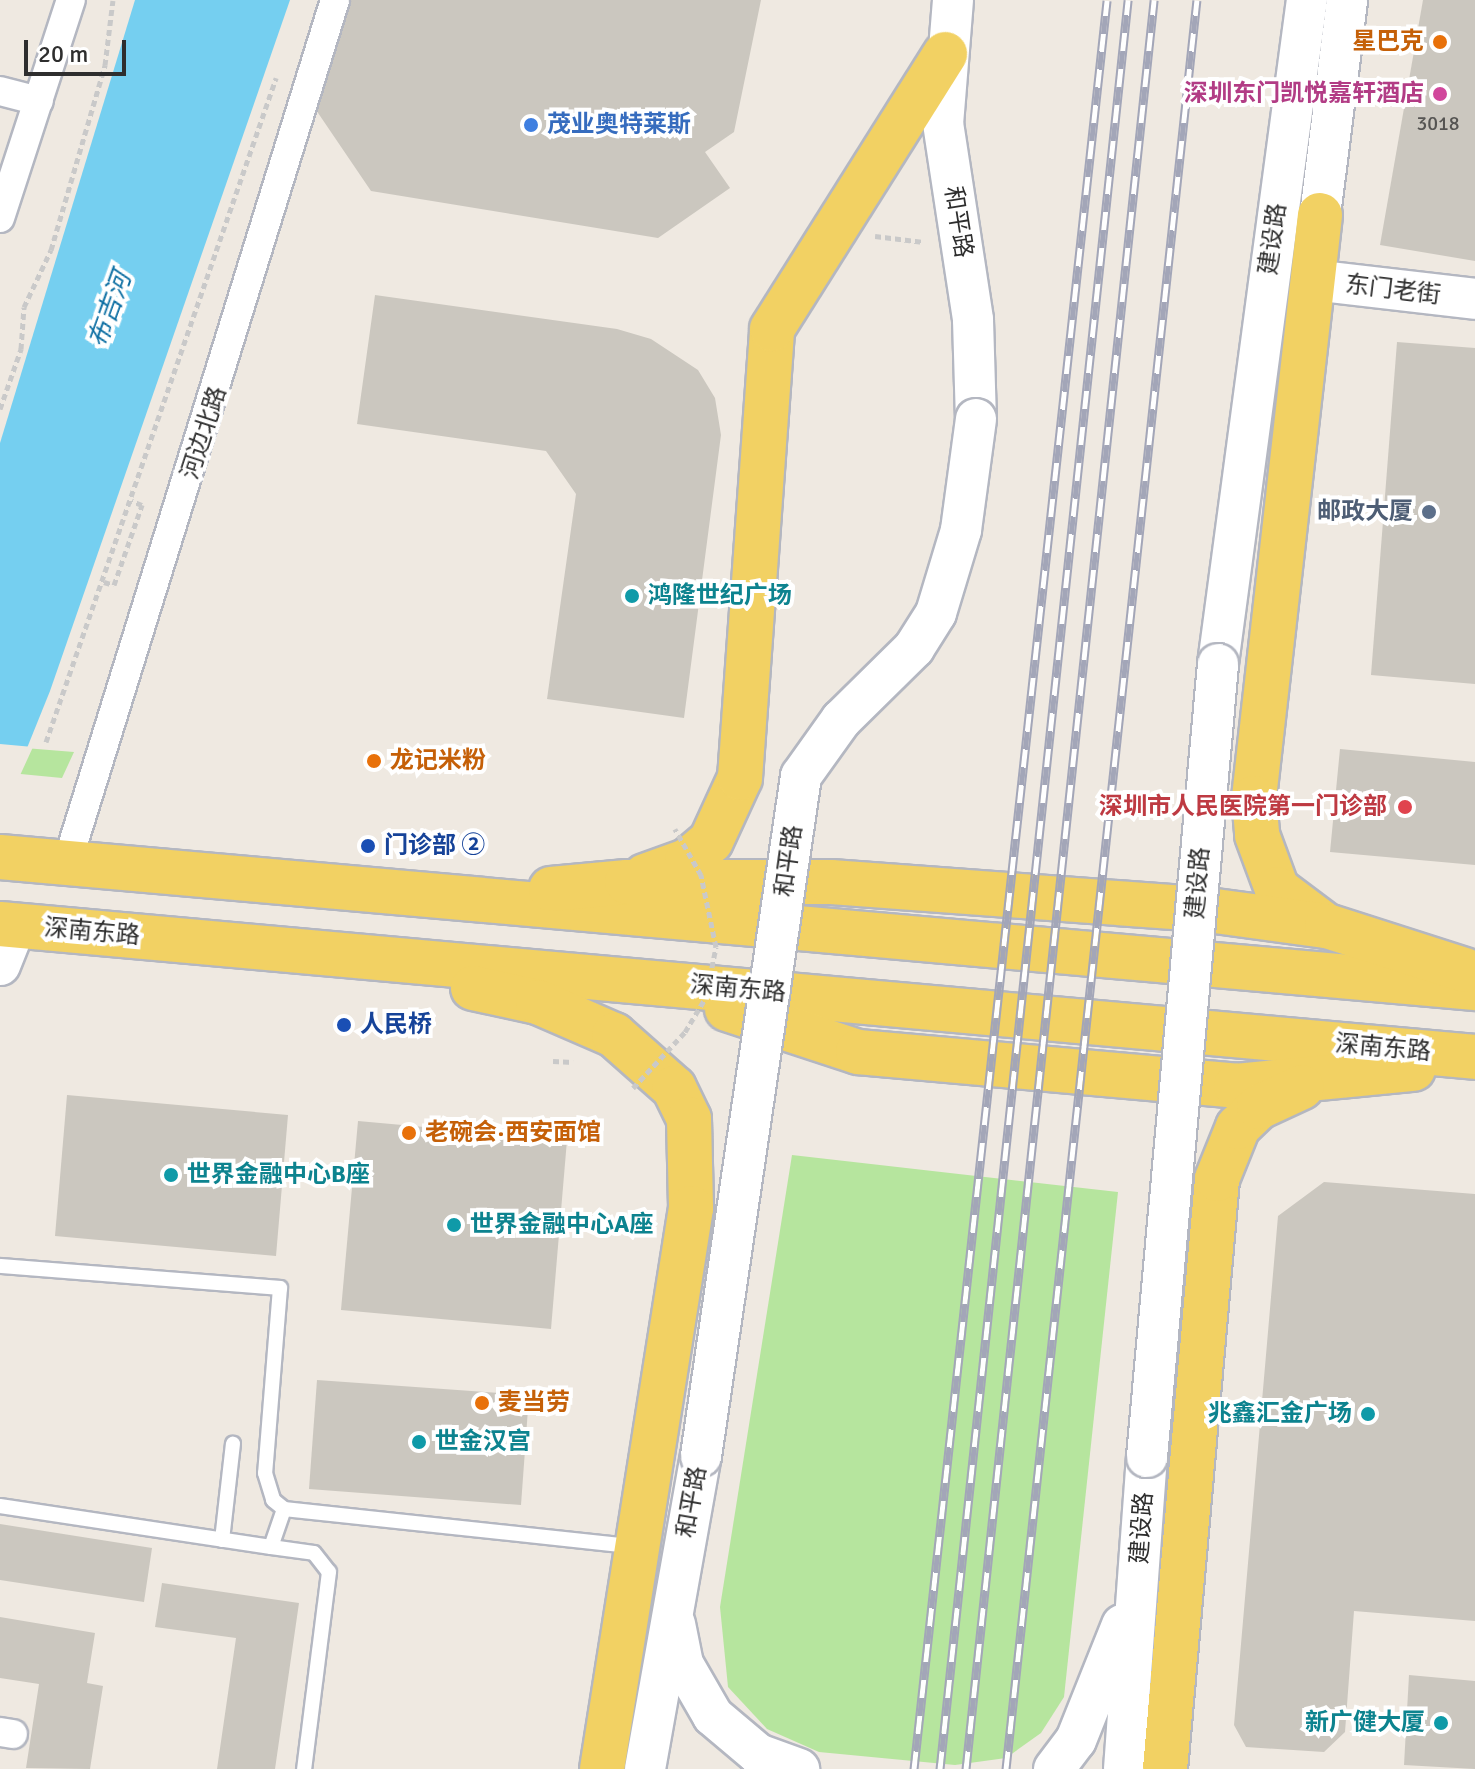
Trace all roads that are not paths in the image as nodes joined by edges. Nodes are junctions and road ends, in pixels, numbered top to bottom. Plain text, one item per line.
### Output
1 (71, 0) edge
2 (335, 0) edge
3 (953, 0) edge
4 (1286, 0) edge
5 (1307, 0) edge
6 (1347, 0) edge
7 (945, 54) junction
8 (1299, 55) junction
9 (0, 91) edge
10 (39, 101) junction
11 (1320, 215) joint
12 (0, 218) edge
13 (1312, 280) junction
14 (1475, 299) edge
15 (7, 858) edge
16 (67, 863) junction
17 (627, 882) junction
18 (433, 899) junction
19 (8, 924) edge
20 (1327, 926) junction
21 (314, 953) junction
22 (0, 965) edge
23 (1475, 973) edge
24 (641, 980) junction
25 (1475, 988) edge
26 (1475, 1059) edge
27 (1327, 1079) junction
28 (0, 1266) edge
29 (233, 1444) dead end
30 (0, 1506) edge
31 (284, 1509) junction
32 (222, 1540) junction
33 (636, 1546) junction
34 (271, 1547) junction
35 (1138, 1580) junction
36 (673, 1608) junction
37 (304, 1769) edge
38 (602, 1769) edge
39 (645, 1769) edge
40 (799, 1769) edge
41 (1054, 1769) edge
42 (1124, 1769) edge
43 (1165, 1769) edge

1 - 10 street
2 - 16 street, 河边北路
3 - 7 main road, 和平路
4 - 8 main road
5 - 8 main road, 建设路
6 - 11 main road, 建设路
7 - 17 main road
7 - 36 main road, 和平路, bridge
8 - 35 main road, 建设路, bridge
9 - 10 street
10 - 12 street
11 - 13 main road
13 - 14 main road, 东门老街
13 - 20 main road
15 - 16 main road
16 - 18 main road
17 - 18 main road
17 - 20 main road
18 - 25 main road
19 - 21 main road, 深南东路
19 - 22 main road
20 - 23 main road
21 - 24 main road, 深南东路
21 - 33 main road
24 - 26 main road, 深南东路
24 - 27 main road
26 - 27 main road
27 - 43 main road
28 - 31 lane
29 - 32 lane
30 - 32 lane
31 - 33 lane
31 - 34 lane
32 - 34 lane
33 - 38 main road
34 - 37 lane
35 - 41 main road
35 - 42 main road, 建设路
36 - 39 main road, 和平路
36 - 40 main road

